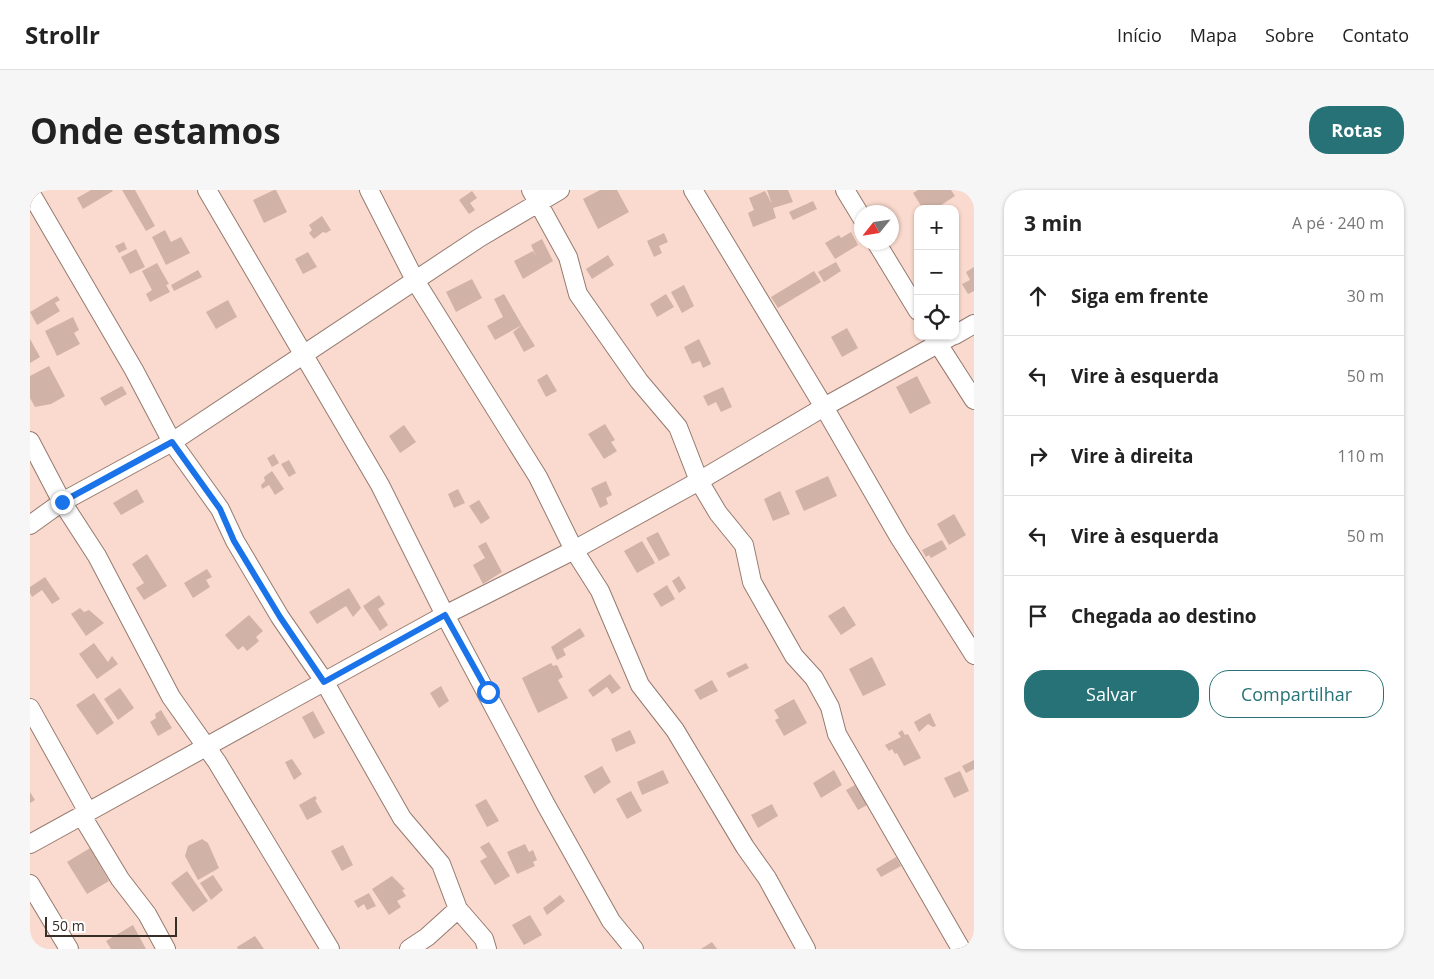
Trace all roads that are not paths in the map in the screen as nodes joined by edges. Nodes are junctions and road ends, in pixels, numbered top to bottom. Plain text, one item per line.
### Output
1 (207, 190) edge
2 (369, 190) edge
3 (560, 190) edge
4 (693, 190) edge
5 (845, 190) edge
6 (30, 192) edge
7 (534, 196) edge
8 (854, 205) edge
9 (881, 250) edge
10 (416, 282) junction
11 (914, 305) edge
12 (974, 324) edge
13 (959, 331) edge
14 (941, 340) edge
15 (946, 340) edge
16 (303, 357) junction
17 (974, 400) edge
18 (824, 407) junction
19 (30, 441) edge
20 (172, 442) junction
21 (699, 481) junction
22 (62, 502) junction
23 (30, 525) edge
24 (574, 550) junction
25 (445, 615) junction
26 (974, 655) edge
27 (324, 682) junction
28 (30, 708) edge
29 (206, 748) junction
30 (85, 814) junction
31 (30, 844) edge
32 (30, 884) edge
33 (458, 909) junction
34 (69, 949) edge
35 (166, 949) edge
36 (330, 949) edge
37 (409, 949) edge
38 (487, 949) edge
39 (634, 949) edge
40 (806, 949) edge
41 (961, 949) edge

1 - 16 street
2 - 10 street
3 - 7 street
4 - 18 street
5 - 8 street
6 - 20 street
7 - 10 street
7 - 21 street
9 - 11 street
10 - 16 street
10 - 24 street
12 - 13 street
14 - 18 street
15 - 17 street
16 - 20 street
16 - 25 street
18 - 21 street
18 - 26 street
19 - 22 street
20 - 22 street
20 - 27 street
21 - 24 street
21 - 41 street
22 - 23 street
22 - 29 street
24 - 25 street
24 - 40 street
25 - 27 street
25 - 39 street
27 - 29 street
27 - 33 street
28 - 30 street
29 - 30 street
29 - 36 street
30 - 31 street
30 - 35 street
32 - 34 street
33 - 37 street
33 - 38 street

